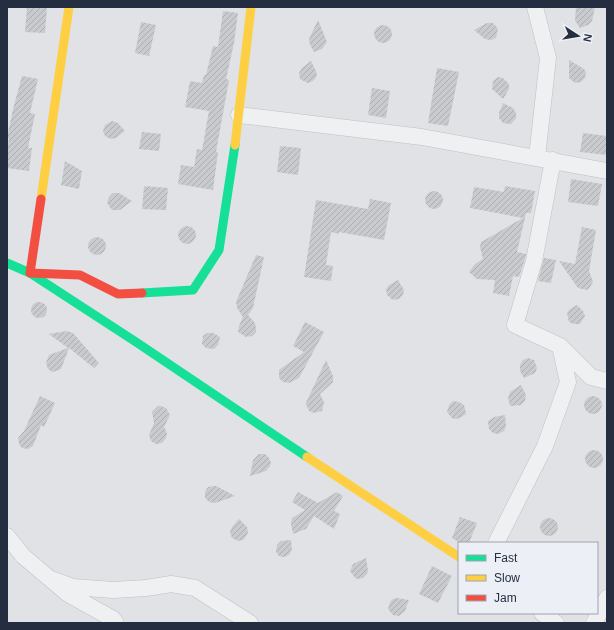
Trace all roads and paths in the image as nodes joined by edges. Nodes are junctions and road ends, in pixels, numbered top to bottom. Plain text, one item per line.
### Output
1 (69, 7) edge
2 (251, 7) edge
3 (535, 7) edge
4 (239, 115) junction
5 (537, 157) junction
6 (553, 160) junction
7 (607, 171) edge
8 (7, 263) edge
9 (30, 274) junction
10 (560, 346) junction
11 (607, 381) edge
12 (7, 536) edge
13 (497, 542) edge
14 (458, 556) edge
15 (51, 579) junction
16 (607, 598) edge
17 (543, 614) edge
18 (116, 623) edge
19 (250, 623) edge
20 (556, 623) edge
21 (594, 623) edge

1 - 9 street
2 - 4 street
3 - 5 street
4 - 5 street
4 - 9 street
5 - 6 street
6 - 7 street
6 - 10 street
8 - 9 street
9 - 14 street
10 - 11 street
10 - 13 street
12 - 15 street
15 - 18 street
15 - 19 street
16 - 21 street
17 - 20 street

